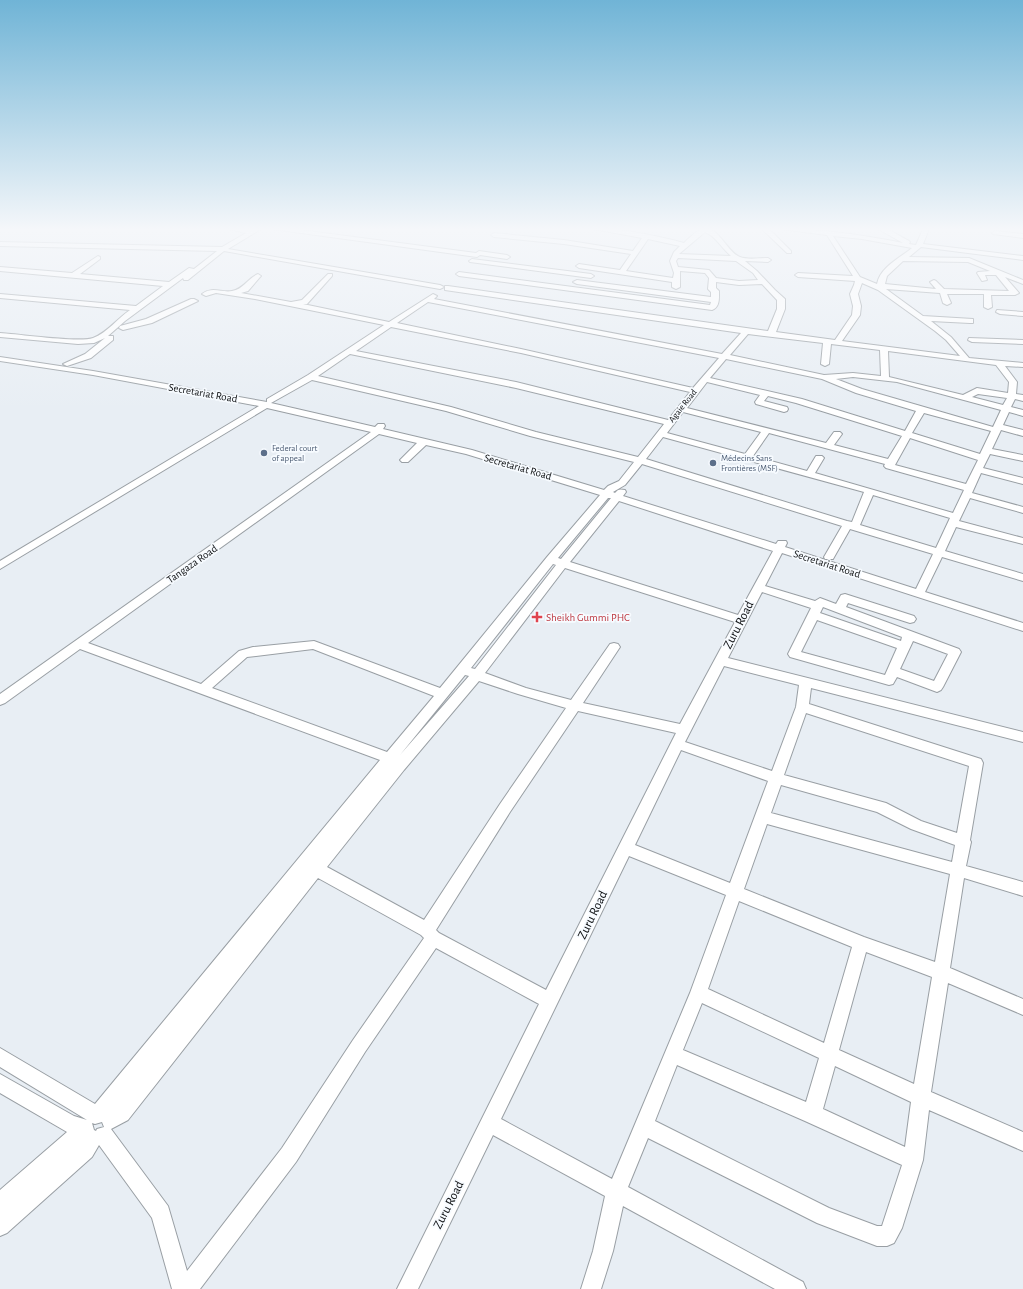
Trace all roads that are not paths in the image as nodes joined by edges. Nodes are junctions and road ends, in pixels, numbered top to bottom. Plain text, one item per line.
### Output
1 (162, 289) edge
2 (174, 289) edge
3 (244, 289) edge
4 (316, 289) edge
5 (442, 289) edge
6 (465, 289) edge
7 (523, 289) edge
8 (596, 289) edge
9 (628, 289) edge
10 (688, 289) edge
11 (712, 289) edge
12 (771, 289) edge
13 (856, 289) edge
14 (883, 289) edge
15 (913, 289) edge
16 (1012, 289) edge
17 (941, 291) junction
18 (987, 292) junction
19 (231, 293) junction
20 (594, 293) junction
21 (206, 294) dead end
22 (0, 296) edge
23 (691, 298) junction
24 (428, 300) junction
25 (715, 300) junction
26 (194, 301) dead end
27 (947, 303) dead end
28 (289, 304) junction
29 (988, 307) dead end
30 (137, 308) junction
31 (1000, 312) dead end
32 (1023, 314) edge
33 (708, 316) junction
34 (922, 318) junction
35 (970, 321) dead end
36 (389, 325) junction
37 (123, 328) junction
38 (746, 331) junction
39 (771, 334) junction
40 (0, 335) edge
41 (972, 340) dead end
42 (827, 341) junction
43 (837, 342) junction
44 (1023, 342) edge
45 (884, 348) junction
46 (350, 352) junction
47 (0, 355) edge
48 (724, 355) junction
49 (88, 356) junction
50 (0, 359) edge
51 (967, 360) junction
52 (998, 362) junction
53 (67, 364) junction
54 (825, 364) dead end
55 (1023, 365) edge
56 (85, 366) junction
57 (311, 377) junction
58 (705, 378) junction
59 (824, 378) junction
60 (885, 378) junction
61 (695, 391) junction
62 (766, 393) junction
63 (1012, 396) junction
64 (965, 397) junction
65 (1023, 398) edge
66 (267, 403) junction
67 (1006, 408) junction
68 (682, 409) junction
69 (784, 409) dead end
70 (922, 409) junction
71 (1023, 413) edge
72 (670, 423) junction
73 (379, 428) junction
74 (997, 428) junction
75 (766, 431) junction
76 (1023, 433) edge
77 (662, 434) junction
78 (837, 434) dead end
79 (907, 434) junction
80 (424, 441) junction
81 (828, 446) junction
82 (984, 454) junction
83 (748, 457) junction
84 (819, 458) dead end
85 (1023, 458) edge
86 (405, 460) dead end
87 (641, 461) junction
88 (892, 463) junction
89 (977, 469) junction
90 (810, 474) junction
91 (1023, 481) edge
92 (616, 491) junction
93 (870, 491) junction
94 (968, 491) junction
95 (1023, 510) edge
96 (955, 520) junction
97 (851, 525) junction
98 (1023, 541) edge
99 (781, 545) junction
100 (939, 553) junction
101 (829, 557) junction
102 (557, 561) junction
103 (0, 566) edge
104 (1023, 578) edge
105 (758, 586) junction
106 (920, 590) junction
107 (839, 609) junction
108 (816, 610) junction
109 (910, 619) dead end
110 (1023, 619) edge
111 (741, 620) junction
112 (1023, 627) edge
113 (907, 640) junction
114 (78, 644) junction
115 (614, 647) dead end
116 (721, 660) junction
117 (464, 669) junction
118 (893, 671) junction
119 (477, 675) junction
120 (806, 682) junction
121 (202, 690) junction
122 (443, 694) junction
123 (0, 700) edge
124 (574, 705) junction
125 (802, 708) junction
126 (681, 737) junction
127 (1023, 737) edge
128 (389, 758) junction
129 (776, 778) junction
130 (763, 817) junction
131 (964, 842) junction
132 (626, 848) junction
133 (310, 866) junction
134 (958, 870) junction
135 (1023, 889) edge
136 (736, 892) junction
137 (430, 934) junction
138 (861, 943) junction
139 (941, 972) junction
140 (698, 993) junction
141 (550, 1001) junction
142 (1023, 1007) edge
143 (829, 1054) junction
144 (674, 1055) junction
145 (0, 1057) edge
146 (0, 1083) edge
147 (921, 1097) junction
148 (812, 1114) junction
149 (490, 1123) junction
150 (642, 1125) junction
151 (96, 1126) junction
152 (1023, 1142) edge
153 (913, 1160) junction
154 (616, 1193) junction
155 (0, 1203) edge
156 (0, 1226) edge
157 (182, 1289) edge
158 (187, 1289) edge
159 (407, 1289) edge
160 (592, 1289) edge
161 (796, 1289) edge

1 - 30 street
2 - 37 street
3 - 19 street
4 - 28 street
5 - 24 street
6 - 33 street
7 - 20 street
8 - 20 street
9 - 23 street
10 - 23 street
11 - 25 street
12 - 39 street
13 - 43 street
14 - 34 street
15 - 17 street
16 - 18 street
17 - 18 street
17 - 27 street
18 - 29 street
19 - 21 street
19 - 28 street
20 - 33 street
22 - 30 street
23 - 25 street
24 - 36 street
24 - 48 street
25 - 33 street
26 - 37 street
28 - 36 street
30 - 40 street
31 - 32 street
33 - 38 street
34 - 35 street
34 - 51 street
36 - 46 street
36 - 61 street
37 - 49 street
38 - 39 street
38 - 48 street, Agaie Road
39 - 42 street
41 - 44 street
42 - 43 street
42 - 54 street
43 - 45 street
45 - 51 street
45 - 60 street
46 - 57 street
46 - 72 street
47 - 53 street, Secretariat Road
48 - 58 street, Agaie Road
48 - 59 street
49 - 53 street
49 - 56 street
50 - 66 street, Secretariat Road
51 - 52 street
52 - 55 street
52 - 63 street
53 - 56 street, Secretariat Road
56 - 66 street, Secretariat Road
57 - 66 street
57 - 87 street
58 - 61 street, Agaie Road
58 - 62 street
59 - 60 street
59 - 70 street
60 - 64 street
61 - 68 street, Agaie Road
62 - 69 street
62 - 79 street
63 - 64 street
63 - 65 street
63 - 67 street
64 - 67 street
66 - 73 street, Secretariat Road
66 - 103 street
67 - 71 street
67 - 74 street
68 - 72 street, Agaie Road
68 - 75 street
70 - 74 street
70 - 79 street
72 - 77 street, Agaie Road
73 - 80 street, Secretariat Road
73 - 92 street, Secretariat Road
73 - 114 street, Tangaza Road
74 - 76 street
74 - 82 street
75 - 81 street
75 - 83 street
77 - 83 street
77 - 87 street, Agaie Road
78 - 81 street
79 - 82 street
79 - 88 street
80 - 86 street
80 - 92 street, Secretariat Road
81 - 88 street
82 - 85 street
82 - 89 street
83 - 90 street
84 - 90 street
87 - 92 street, Agaie Road
87 - 97 street
88 - 94 street
89 - 91 street
89 - 94 street
90 - 93 street
92 - 99 street, Secretariat Road
92 - 102 street, Agaie Road
93 - 96 street
93 - 97 street
94 - 95 street
94 - 96 street
96 - 98 street
96 - 100 street
97 - 100 street
97 - 101 street
99 - 101 street, Secretariat Road
99 - 105 street, Zuru Road
99 - 106 street, Secretariat Road
100 - 104 street
100 - 106 street
101 - 106 street, Secretariat Road
102 - 111 street
102 - 117 street
102 - 119 street
105 - 108 street
105 - 111 street, Zuru Road
106 - 110 street, Secretariat Road
106 - 112 street, Secretariat Road
107 - 108 street
107 - 109 street
107 - 113 street
108 - 113 street
108 - 118 street
111 - 116 street, Zuru Road
113 - 118 street
113 - 118 street
114 - 121 street
114 - 123 street, Tangaza Road
115 - 124 street
116 - 120 street
116 - 126 street, Zuru Road
117 - 119 street
117 - 122 street
119 - 124 street
119 - 133 street
120 - 125 street
120 - 127 street
121 - 122 street
121 - 128 street
122 - 128 street
124 - 126 street
124 - 137 street
125 - 129 street
125 - 131 street
126 - 129 street
126 - 132 street, Zuru Road
128 - 133 street
129 - 130 street
129 - 131 street
130 - 134 street
130 - 136 street
131 - 134 street
132 - 136 street
132 - 141 street, Zuru Road
133 - 137 street
133 - 151 street
134 - 135 street
134 - 139 street
136 - 138 street
136 - 140 street
137 - 141 street
137 - 158 street
138 - 139 street
138 - 143 street
139 - 142 street
139 - 147 street
140 - 143 street
140 - 144 street
141 - 149 street, Zuru Road
143 - 147 street
143 - 148 street
144 - 148 street
144 - 150 street
145 - 151 street
146 - 151 street
147 - 152 street
147 - 153 street
148 - 153 street
149 - 154 street
149 - 159 street, Zuru Road
150 - 153 street
150 - 154 street
151 - 155 street
151 - 156 street
151 - 157 street
154 - 160 street
154 - 161 street

